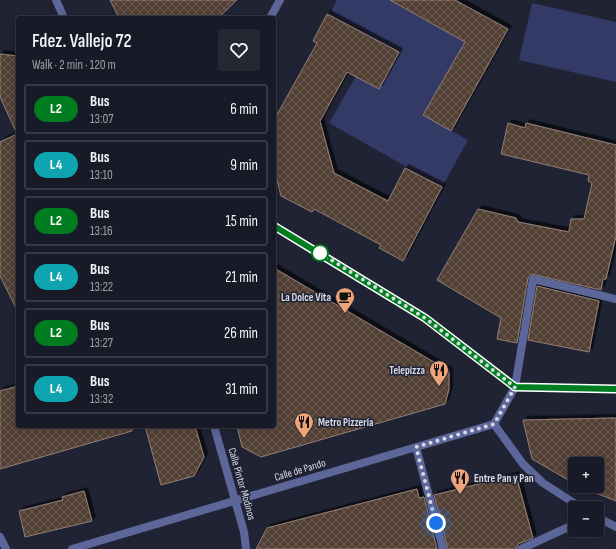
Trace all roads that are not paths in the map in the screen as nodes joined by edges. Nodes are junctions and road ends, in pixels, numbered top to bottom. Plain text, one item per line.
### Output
1 (56, 0) edge
2 (280, 0) edge
3 (63, 16) edge
4 (271, 16) edge
5 (276, 227) edge
6 (616, 299) edge
7 (515, 387) junction
8 (616, 389) edge
9 (494, 424) junction
10 (215, 428) edge
11 (416, 447) junction
12 (236, 501) junction
13 (572, 501) edge
14 (604, 521) edge
15 (568, 527) edge
16 (616, 527) edge
17 (72, 549) edge
18 (246, 549) edge
19 (443, 549) edge
20 (521, 549) edge

1 - 3 street
2 - 4 street
5 - 7 street
6 - 7 street
7 - 8 street
7 - 9 street
9 - 11 street, Calle de Pando
9 - 13 street
10 - 12 street, Calle Pintor Modinos
11 - 12 street, Calle de Pando
11 - 19 street
12 - 17 street, Calle de Pando
12 - 18 street, Calle Pintor Modinos
14 - 16 street
15 - 20 street

